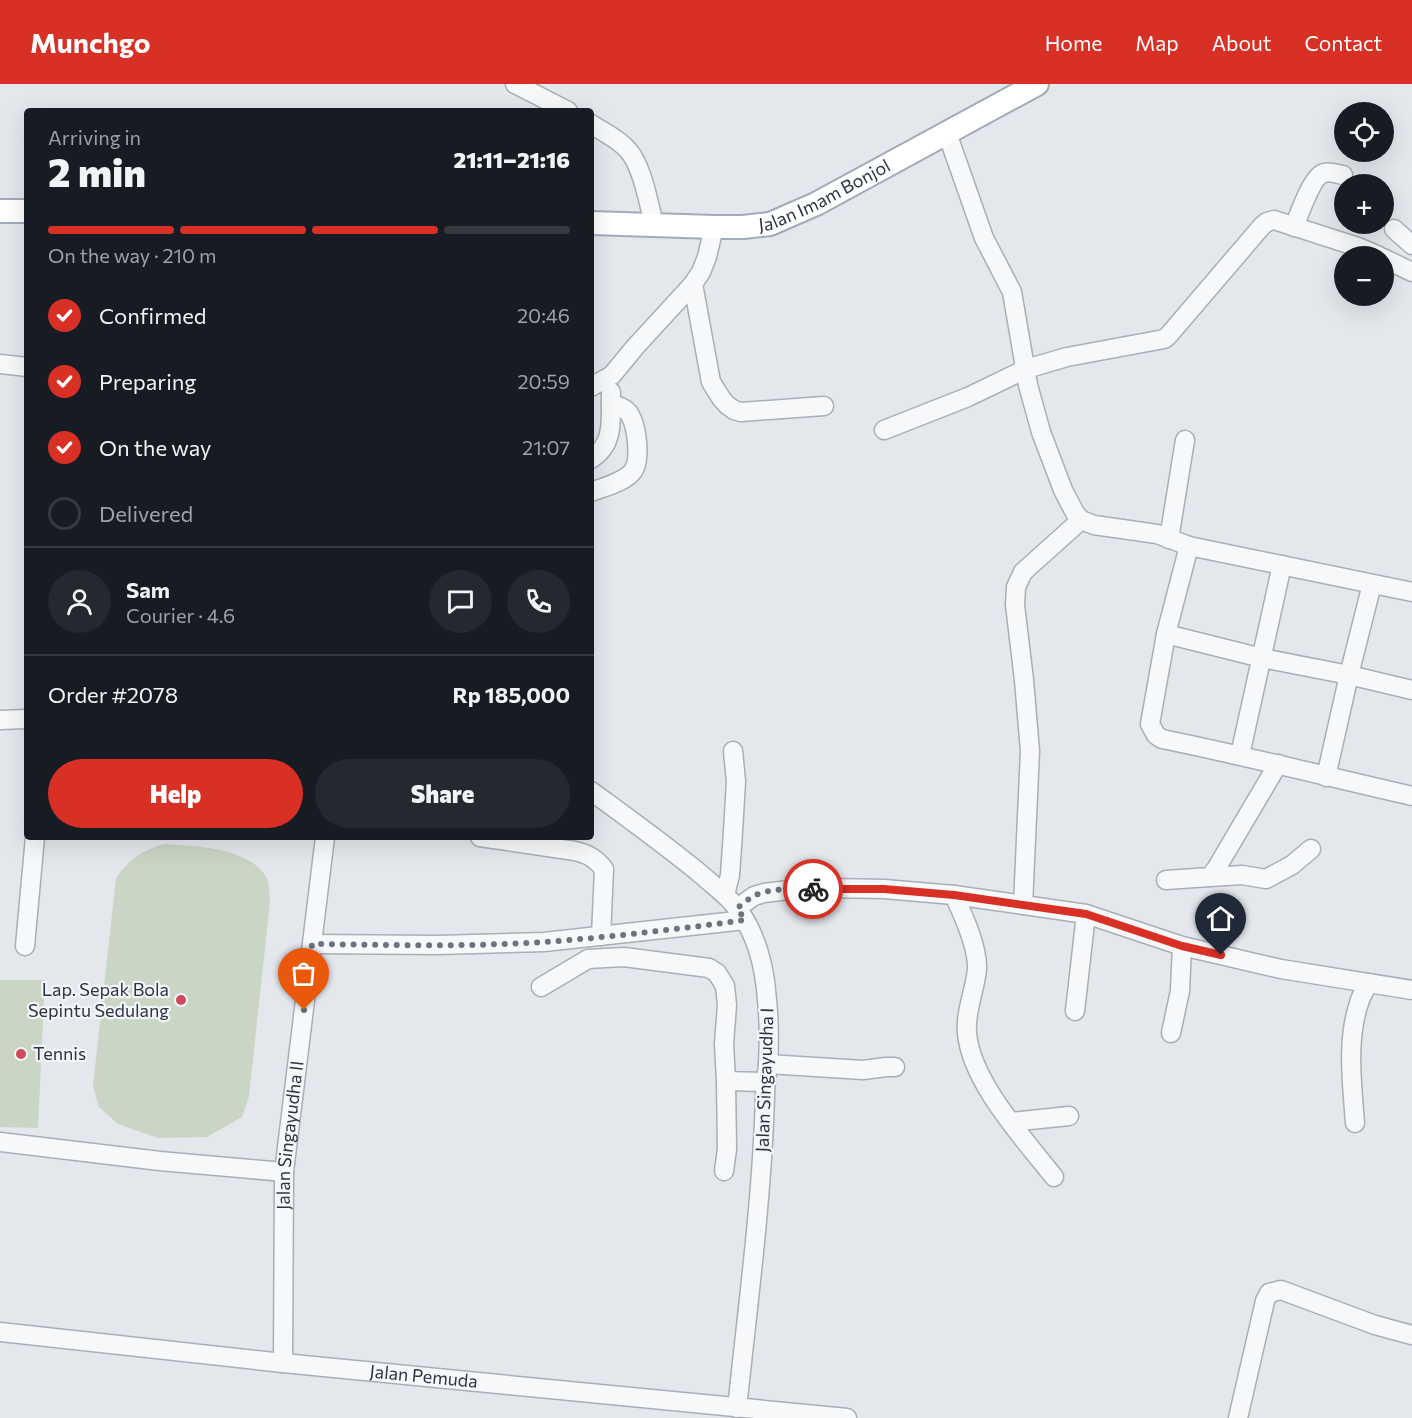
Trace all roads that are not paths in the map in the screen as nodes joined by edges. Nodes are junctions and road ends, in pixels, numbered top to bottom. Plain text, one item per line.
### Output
1 (515, 84) edge
2 (1026, 87) edge
3 (562, 108) edge
4 (594, 126) edge
5 (947, 133) junction
6 (1338, 174) edge
7 (0, 211) edge
8 (24, 211) edge
9 (594, 223) edge
10 (654, 225) junction
11 (1294, 226) junction
12 (714, 227) junction
13 (1394, 229) dead end
14 (1412, 245) edge
15 (1355, 246) edge
16 (1394, 263) edge
17 (1412, 272) edge
18 (693, 284) junction
19 (0, 364) edge
20 (24, 367) edge
21 (1026, 369) junction
22 (612, 375) junction
23 (594, 385) edge
24 (611, 403) junction
25 (824, 406) dead end
26 (884, 430) dead end
27 (1185, 440) dead end
28 (594, 457) edge
29 (594, 491) edge
30 (1081, 520) junction
31 (1169, 538) junction
32 (1188, 546) junction
33 (1282, 565) junction
34 (1372, 584) junction
35 (1412, 592) edge
36 (1166, 634) junction
37 (1262, 658) junction
38 (1349, 675) junction
39 (1412, 690) edge
40 (24, 719) edge
41 (0, 720) edge
42 (733, 751) dead end
43 (1240, 755) junction
44 (1278, 765) junction
45 (1326, 777) junction
46 (594, 793) edge
47 (1412, 796) edge
48 (35, 840) edge
49 (325, 840) edge
50 (502, 840) edge
51 (1311, 849) dead end
52 (1210, 877) junction
53 (1166, 880) dead end
54 (954, 895) junction
55 (1023, 905) junction
56 (736, 908) junction
57 (1086, 914) junction
58 (601, 936) junction
59 (312, 944) junction
60 (25, 946) dead end
61 (1182, 946) junction
62 (1369, 983) junction
63 (541, 987) dead end
64 (1412, 990) edge
65 (1075, 1011) dead end
66 (1171, 1033) dead end
67 (768, 1064) junction
68 (895, 1067) dead end
69 (726, 1081) junction
70 (765, 1082) junction
71 (1069, 1116) dead end
72 (1011, 1122) junction
73 (1355, 1123) dead end
74 (0, 1142) edge
75 (724, 1171) dead end
76 (284, 1172) junction
77 (1054, 1178) dead end
78 (0, 1332) edge
79 (1412, 1335) edge
80 (283, 1363) junction
81 (737, 1408) junction
82 (847, 1418) edge
83 (1238, 1418) edge

1 - 3 street
2 - 5 main road, Jalan Imam Bonjol
4 - 10 street
5 - 12 main road, Jalan Imam Bonjol
5 - 21 street
6 - 11 street
7 - 8 main road
9 - 10 main road, Jalan Imam Bonjol
10 - 12 main road, Jalan Imam Bonjol
11 - 15 street
11 - 21 street
12 - 18 street
13 - 14 street
16 - 17 street
18 - 22 street
18 - 25 street
19 - 20 street
21 - 26 street
21 - 30 street
22 - 23 street
22 - 24 street
24 - 28 street
24 - 29 street
27 - 31 street
30 - 31 street
30 - 55 street
31 - 32 street
32 - 33 street
32 - 36 street
33 - 34 street
33 - 37 street
34 - 35 street
34 - 38 street
36 - 37 street
36 - 43 street
37 - 38 street
37 - 43 street
38 - 39 street
38 - 45 street
40 - 41 street
42 - 56 street
43 - 44 street
44 - 45 street
44 - 52 street
45 - 47 street
46 - 56 street, Jalan Singayudha I
48 - 60 street
49 - 59 street, Jalan Singayudha II
50 - 58 street
51 - 52 street
52 - 53 street
54 - 55 street
54 - 56 street
54 - 72 street
55 - 57 street
56 - 58 street
56 - 67 street, Jalan Singayudha I
57 - 61 street
57 - 65 street
58 - 59 street
59 - 76 street, Jalan Singayudha II
61 - 62 street
61 - 66 street
62 - 64 street
62 - 73 street
63 - 69 street
67 - 68 street
67 - 70 street, Jalan Singayudha I
69 - 70 street
69 - 75 street
70 - 81 street, Jalan Singayudha I
71 - 72 street
72 - 77 street
74 - 76 street
76 - 80 street, Jalan Singayudha II
78 - 80 street, Jalan Pemuda
79 - 83 street
80 - 81 street, Jalan Pemuda
81 - 82 street, Jalan Pemuda

